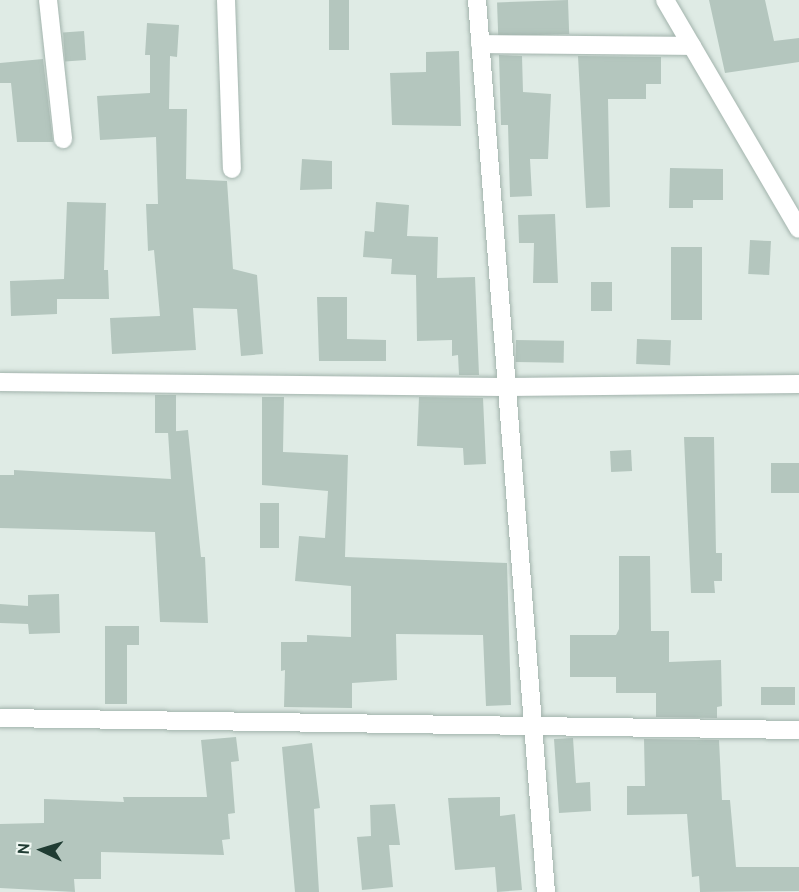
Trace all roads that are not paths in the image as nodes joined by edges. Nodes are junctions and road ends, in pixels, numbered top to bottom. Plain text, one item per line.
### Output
1 (48, 0) edge
2 (226, 0) edge
3 (477, 0) edge
4 (665, 0) edge
5 (480, 44) junction
6 (692, 46) junction
7 (63, 139) dead end
8 (232, 169) dead end
9 (799, 229) edge
10 (0, 382) edge
11 (799, 384) edge
12 (507, 387) junction
13 (0, 718) edge
14 (533, 728) junction
15 (799, 730) edge
16 (546, 892) edge

1 - 7 street
2 - 8 street
3 - 5 street
4 - 6 street
5 - 6 street
5 - 12 street
6 - 9 street
10 - 12 street
11 - 12 street
12 - 14 street
13 - 14 street
14 - 15 street
14 - 16 street

